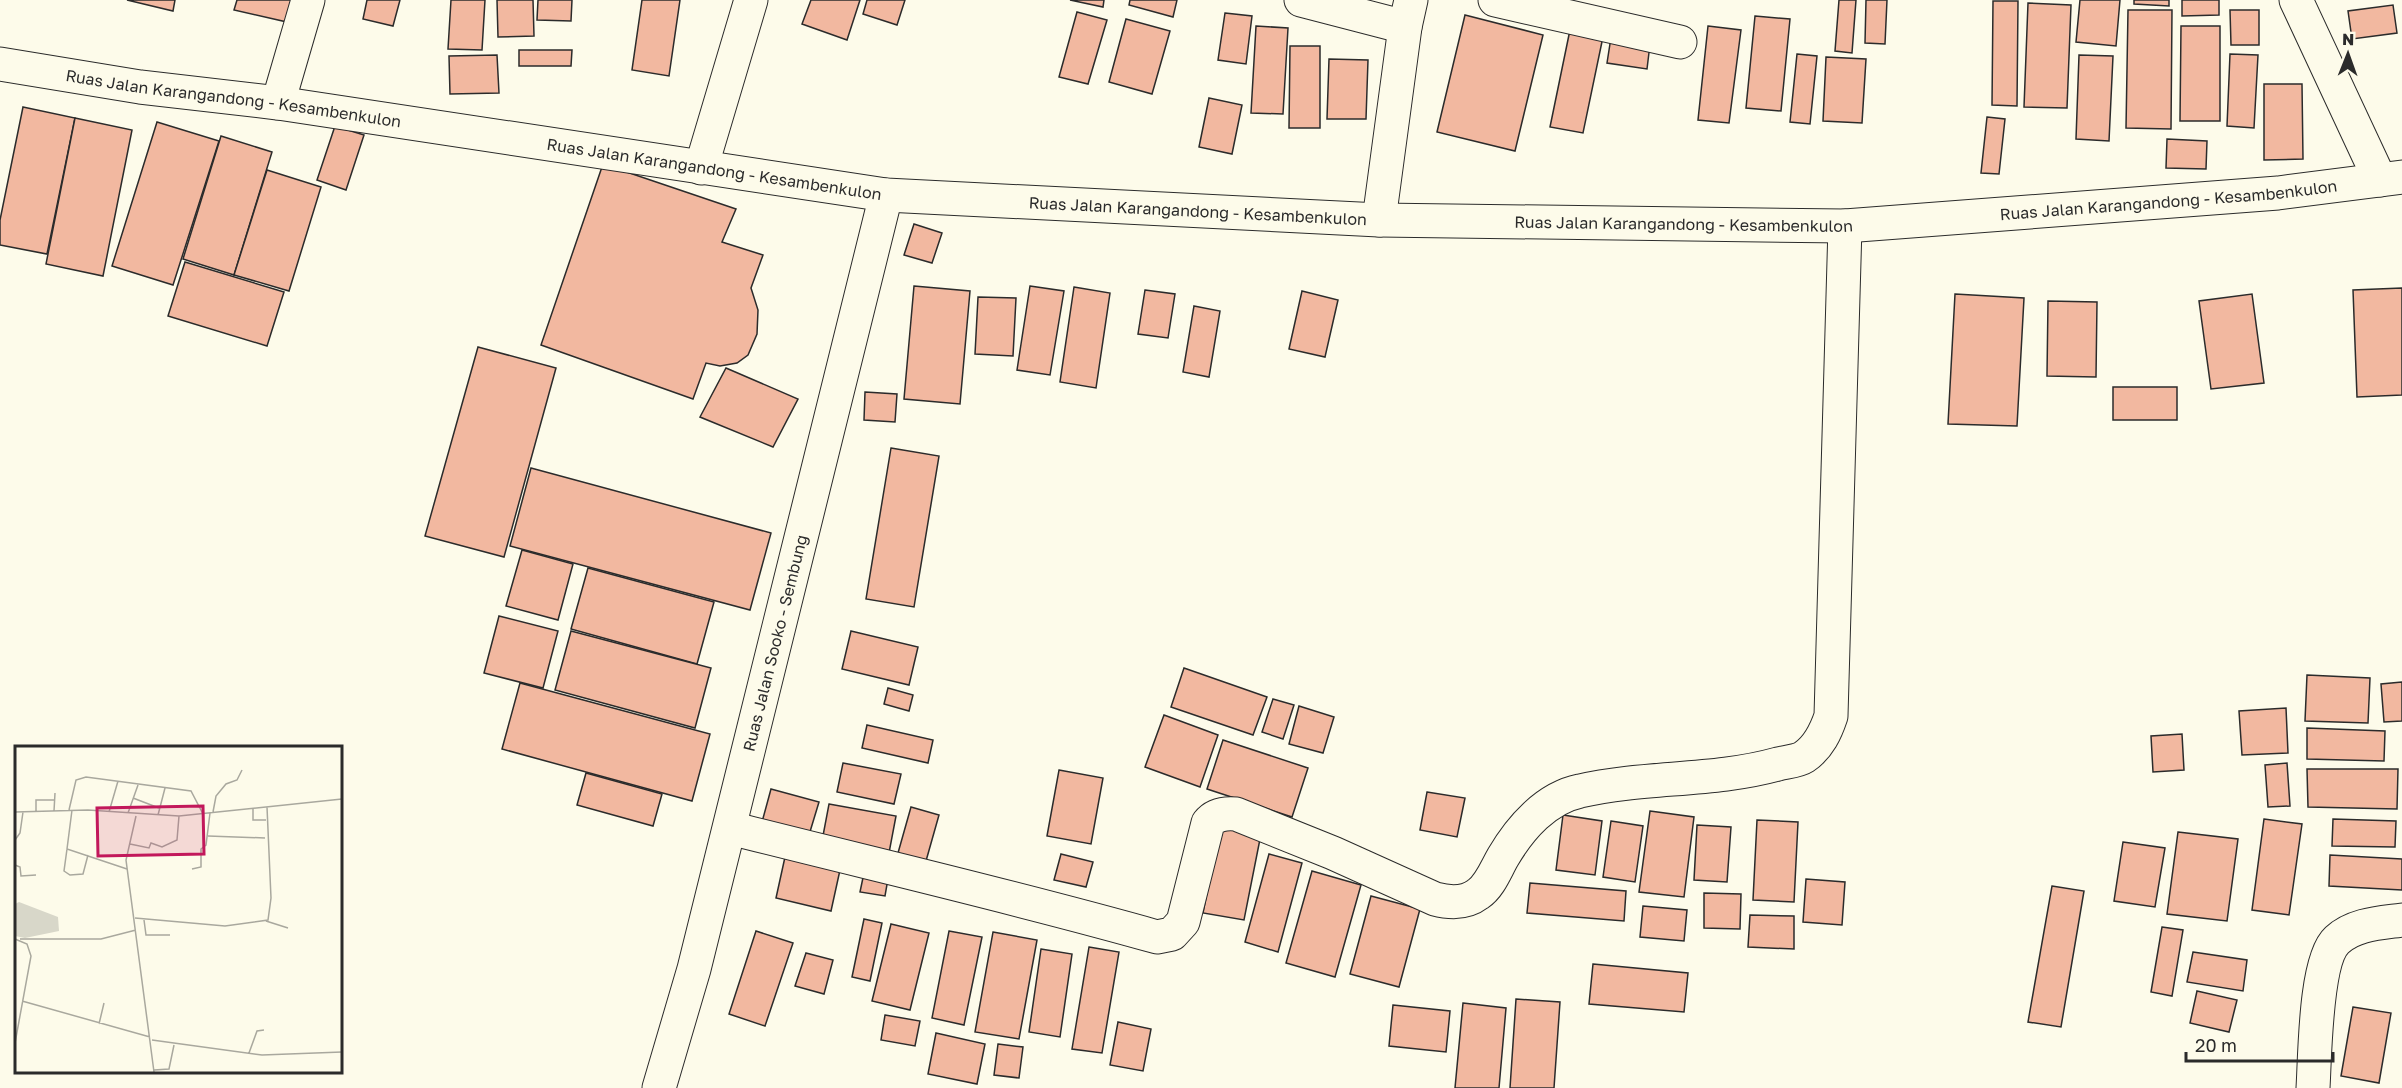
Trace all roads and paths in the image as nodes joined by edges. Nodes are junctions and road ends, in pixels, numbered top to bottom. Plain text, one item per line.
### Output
1 (308, 0) edge
2 (751, 0) edge
3 (1301, 0) edge
4 (1495, 0) edge
5 (2296, 0) edge
6 (1408, 14) edge
7 (1680, 42) dead end
8 (0, 64) edge
9 (278, 103) junction
10 (701, 168) junction
11 (2391, 178) edge
12 (886, 195) junction
13 (1379, 220) junction
14 (1845, 226) junction
15 (730, 828) junction
16 (2402, 920) edge
17 (659, 1088) edge
18 (2313, 1088) edge

1 - 9 main road
2 - 10 main road
3 - 6 main road
4 - 7 main road
5 - 11 main road
6 - 13 main road
8 - 9 main road, Ruas Jalan Karangandong - Kesambenkulon
9 - 10 main road, Ruas Jalan Karangandong - Kesambenkulon
10 - 12 main road, Ruas Jalan Karangandong - Kesambenkulon
11 - 14 main road, Ruas Jalan Karangandong - Kesambenkulon
12 - 13 main road, Ruas Jalan Karangandong - Kesambenkulon
12 - 15 main road, Ruas Jalan Sooko - Sembung
13 - 14 main road, Ruas Jalan Karangandong - Kesambenkulon
14 - 15 main road
15 - 17 main road, Ruas Jalan Sooko - Sembung
16 - 18 main road

